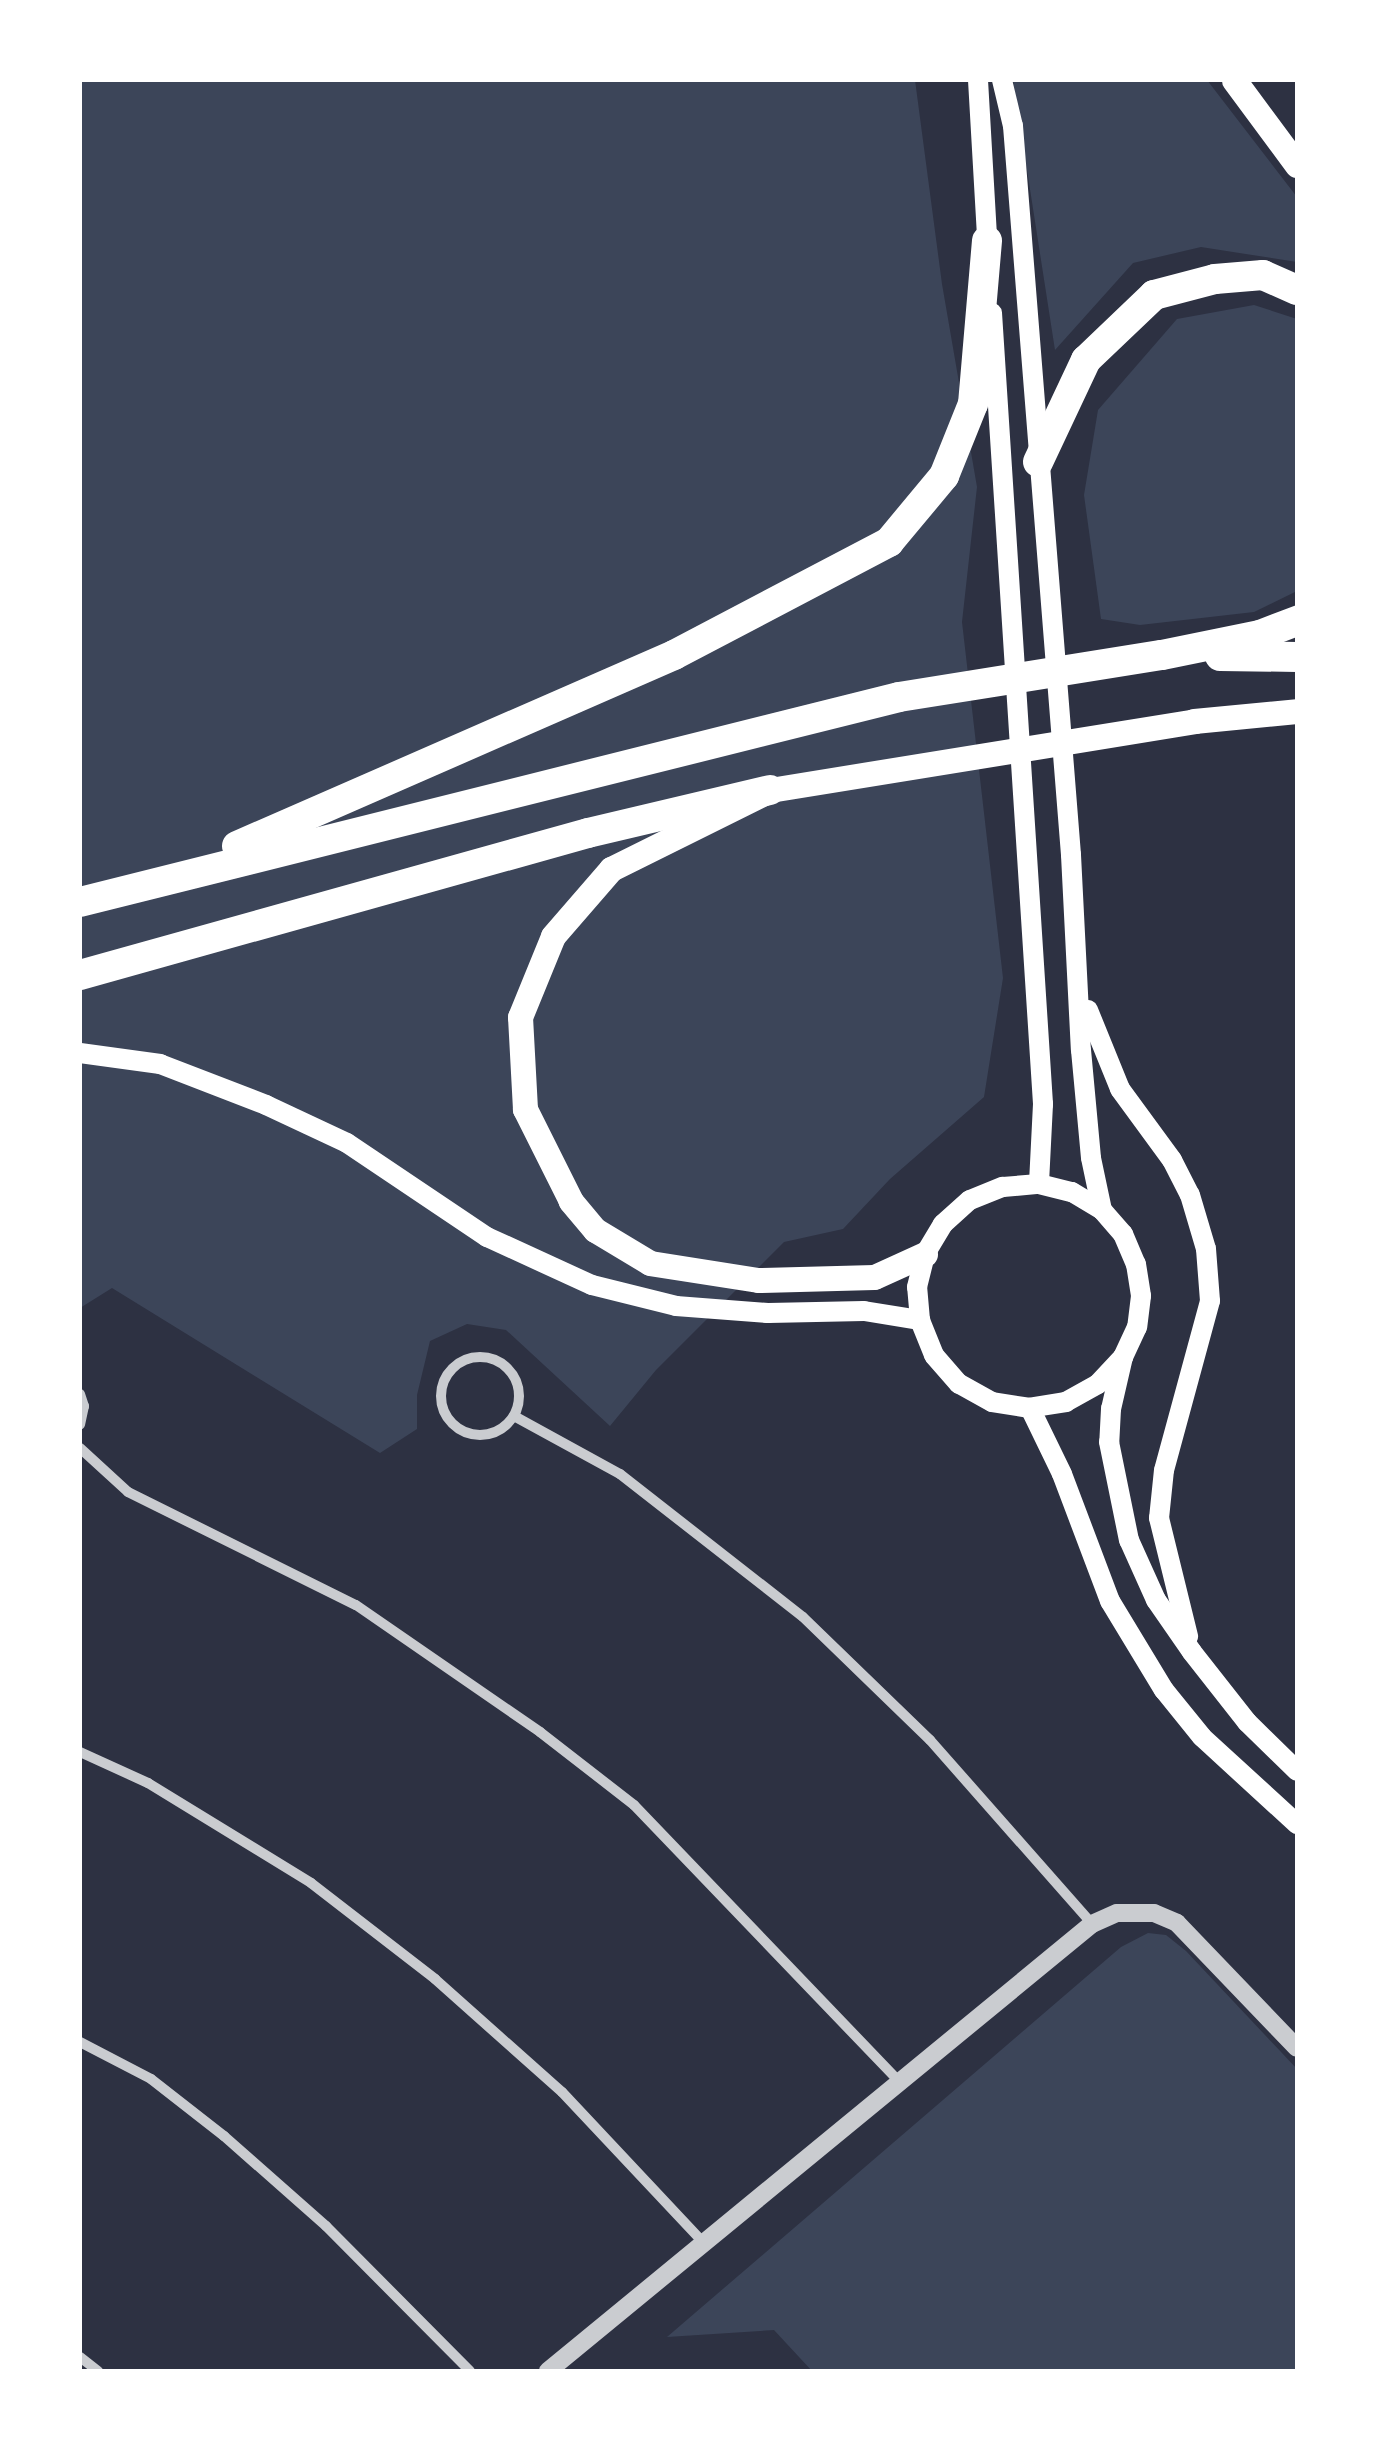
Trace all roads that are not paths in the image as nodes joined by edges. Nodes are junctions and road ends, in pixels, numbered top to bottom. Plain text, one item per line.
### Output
1 (978, 80) edge
2 (1002, 80) edge
3 (1234, 80) edge
4 (1297, 165) edge
5 (987, 241) junction
6 (1297, 290) edge
7 (1038, 462) junction
8 (1297, 622) edge
9 (1162, 655) junction
10 (1297, 657) edge
11 (1297, 711) edge
12 (770, 790) junction
13 (150, 883) junction
14 (80, 902) edge
15 (1078, 962) junction
16 (80, 975) edge
17 (80, 1052) edge
18 (1038, 1184) junction
19 (1102, 1210) junction
20 (925, 1254) junction
21 (920, 1320) junction
22 (1123, 1356) junction
23 (80, 1394) edge
24 (1030, 1408) junction
25 (514, 1416) junction
26 (80, 1425) edge
27 (80, 1448) edge
28 (1192, 1652) junction
29 (80, 1752) edge
30 (1297, 1770) edge
31 (1297, 1824) edge
32 (1092, 1924) junction
33 (80, 2042) edge
34 (1297, 2048) edge
35 (900, 2082) junction
36 (704, 2243) junction
37 (80, 2357) edge
38 (98, 2371) edge
39 (470, 2371) edge
40 (548, 2371) edge

1 - 5 main road
2 - 7 main road
3 - 4 main road
5 - 13 highway
5 - 18 main road
6 - 7 highway
7 - 15 main road
8 - 9 highway
9 - 10 highway
9 - 13 highway
11 - 12 main road
12 - 16 highway
12 - 20 main road
13 - 14 highway
15 - 19 main road
15 - 28 main road
17 - 21 main road
18 - 19 main road
18 - 20 main road
19 - 22 main road
20 - 21 main road
21 - 24 main road
22 - 24 main road
22 - 28 main road
23 - 26 street
24 - 31 main road
25 - 25 street
25 - 32 street
27 - 35 street
28 - 30 main road
29 - 36 street
32 - 34 street
32 - 35 street
33 - 39 street
35 - 36 street
36 - 40 street
37 - 38 street

